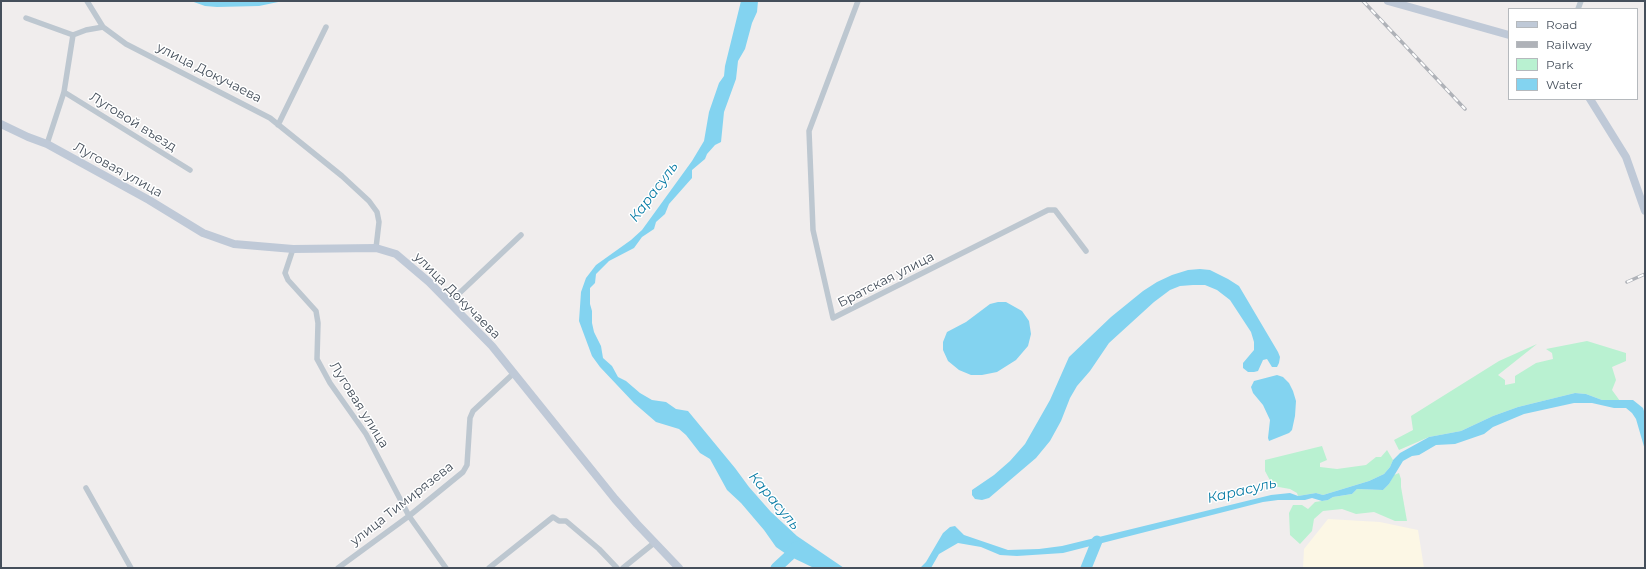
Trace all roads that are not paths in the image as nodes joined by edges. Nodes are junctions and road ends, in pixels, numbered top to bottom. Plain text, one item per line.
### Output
1 (87, 1) edge
2 (858, 1) edge
3 (1388, 1) edge
4 (26, 18) dead end
5 (103, 27) junction
6 (326, 27) dead end
7 (73, 35) junction
8 (1508, 35) edge
9 (64, 92) junction
10 (1591, 100) edge
11 (1, 124) edge
12 (278, 124) junction
13 (47, 144) junction
14 (190, 170) dead end
15 (1645, 211) edge
16 (521, 235) dead end
17 (376, 248) junction
18 (293, 249) junction
19 (1086, 251) dead end
20 (450, 302) junction
21 (514, 373) junction
22 (86, 488) dead end
23 (409, 516) junction
24 (654, 543) junction
25 (131, 568) edge
26 (338, 568) edge
27 (446, 568) edge
28 (489, 568) edge
29 (617, 568) edge
30 (623, 568) edge
31 (678, 568) edge

1 - 5 street, улица Докучаева
2 - 19 street, Братская улица
3 - 8 main road
4 - 7 street
5 - 7 street
5 - 12 street, улица Докучаева
6 - 12 street
7 - 9 street
9 - 13 street
9 - 14 street, Луговой въезд
10 - 15 main road
11 - 13 main road, Луговая улица
12 - 17 street, улица Докучаева
13 - 18 main road, Луговая улица
16 - 20 street
17 - 18 main road, Луговая улица
17 - 20 main road, улица Докучаева
18 - 23 street, Луговая улица
20 - 21 main road, улица Докучаева
21 - 23 street, улица Тимирязева
21 - 24 main road, улица Докучаева
22 - 25 street
23 - 26 street, улица Тимирязева
23 - 27 street, Луговая улица
24 - 30 street
24 - 31 main road, улица Докучаева
28 - 29 street

